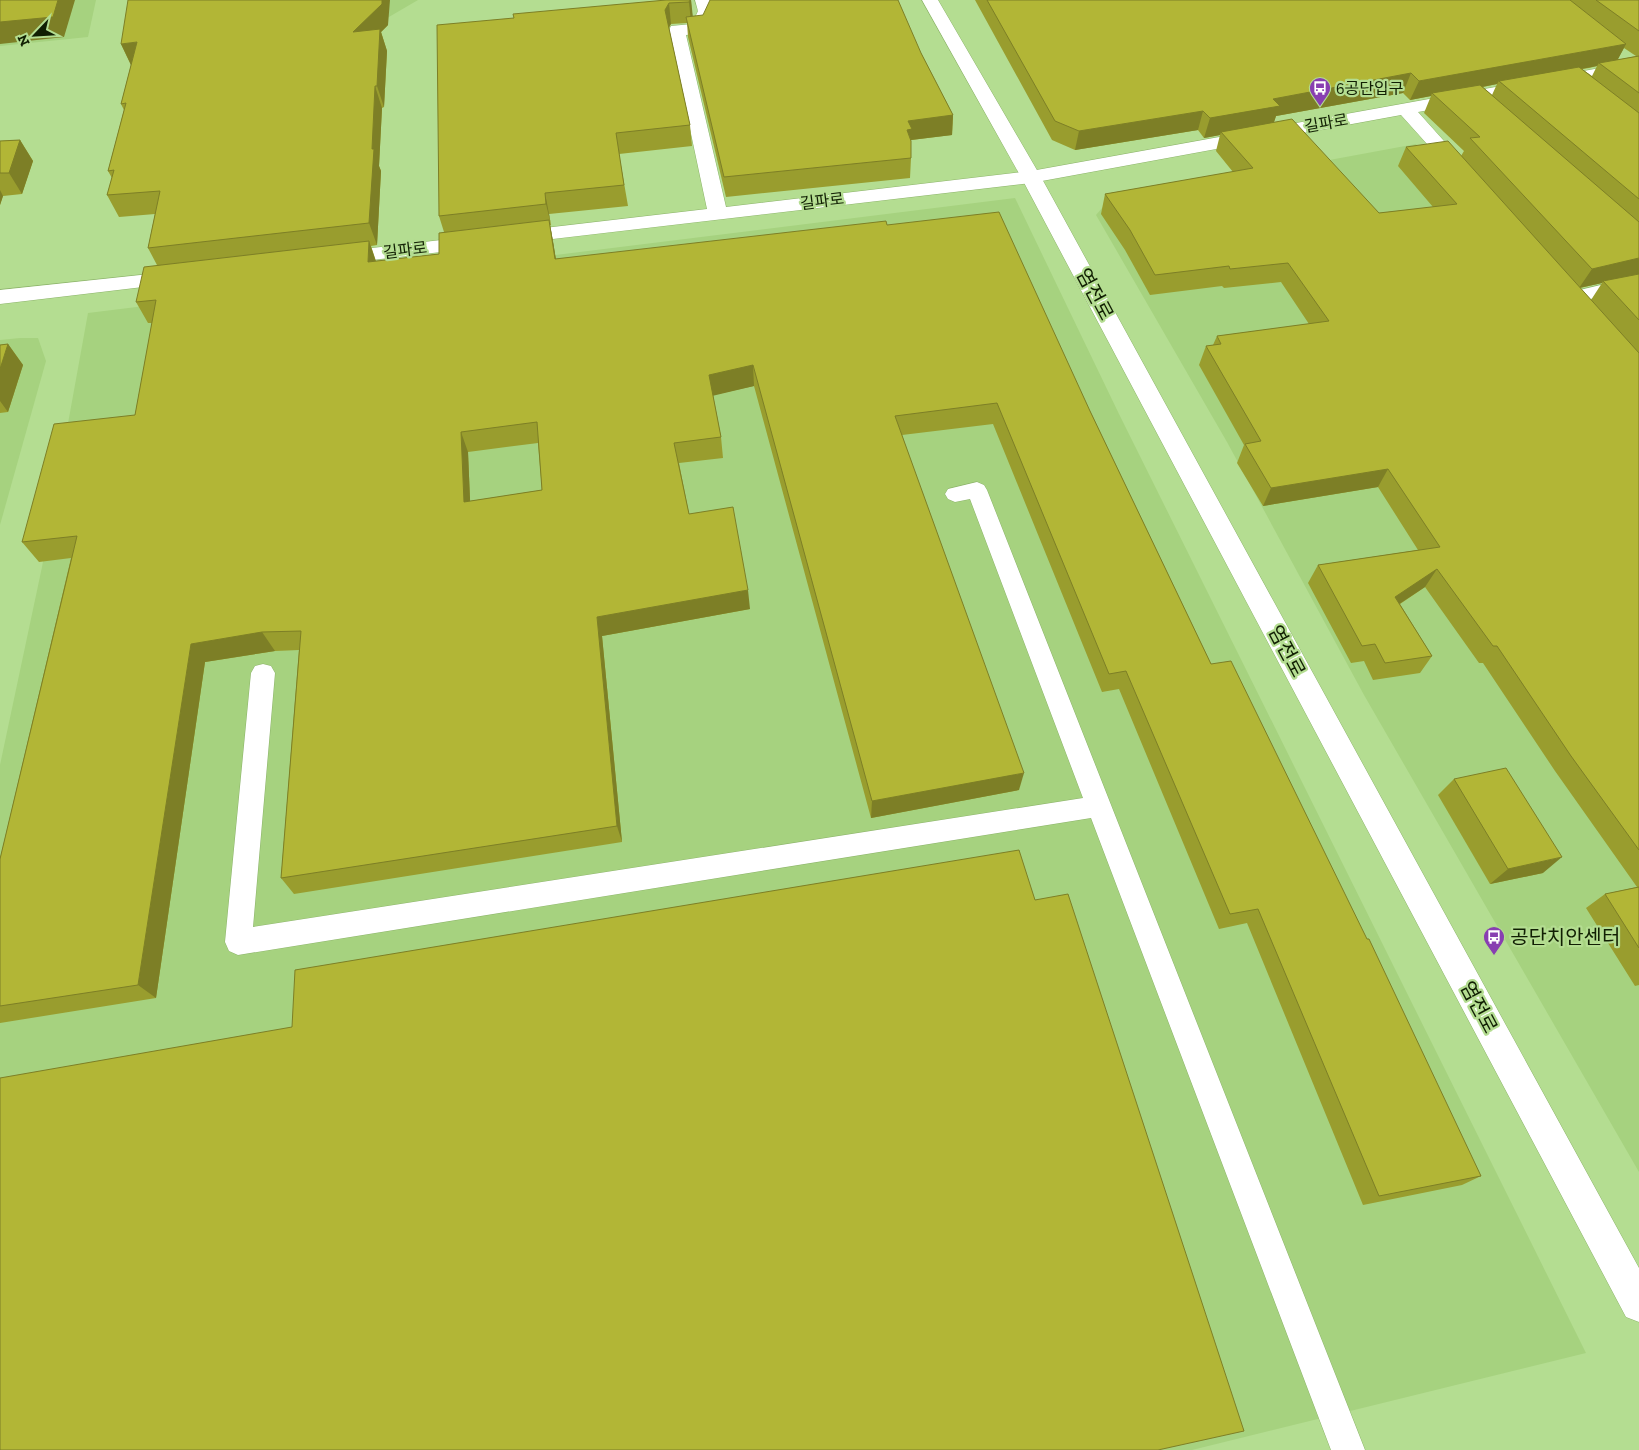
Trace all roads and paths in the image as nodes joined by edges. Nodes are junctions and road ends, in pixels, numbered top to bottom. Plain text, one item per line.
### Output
1 (703, 0) edge
2 (930, 0) edge
3 (1618, 55) edge
4 (1636, 66) edge
5 (1405, 109) junction
6 (1032, 177) junction
7 (1472, 182) edge
8 (718, 214) junction
9 (315, 261) edge
10 (197, 274) edge
11 (1639, 282) edge
12 (0, 297) edge
13 (1574, 298) edge
14 (955, 494) dead end
15 (264, 673) dead end
16 (1099, 806) junction
17 (1639, 1304) edge
18 (1348, 1450) edge

1 - 8 street
2 - 6 street, 염전로
3 - 4 street
4 - 5 street, 길파로
5 - 6 street, 길파로
5 - 7 street
6 - 8 street, 길파로
6 - 17 street, 염전로
8 - 9 street, 길파로
10 - 12 street
11 - 13 lane
14 - 16 lane
15 - 16 lane
16 - 18 lane

